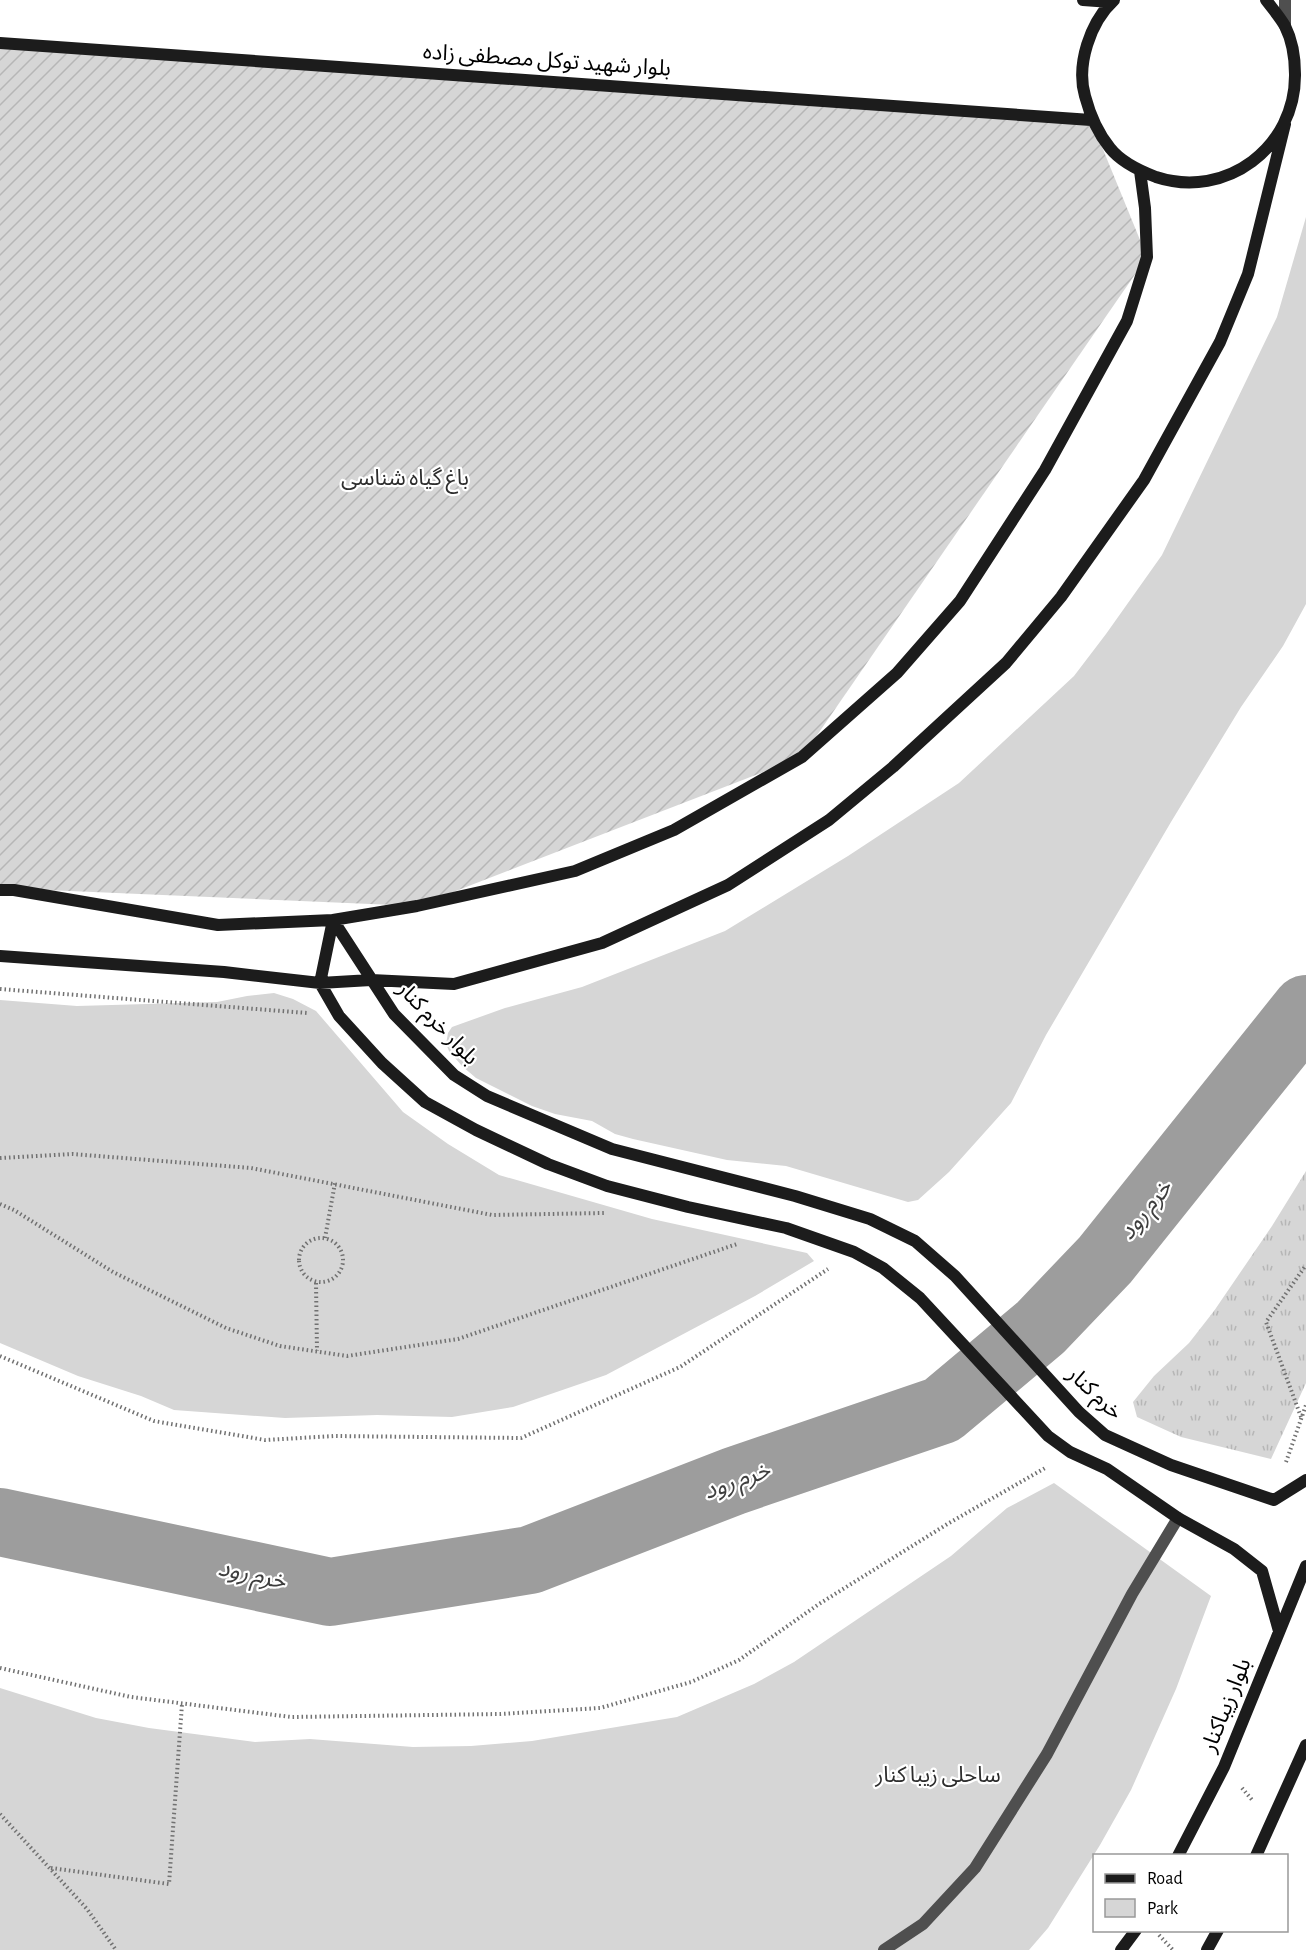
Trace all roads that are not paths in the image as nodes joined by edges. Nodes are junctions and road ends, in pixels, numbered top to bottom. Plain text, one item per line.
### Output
1 (1083, 0) edge
2 (1266, 0) edge
3 (1285, 0) edge
4 (1113, 1) edge
5 (1285, 26) junction
6 (0, 43) edge
7 (1091, 120) junction
8 (1285, 124) junction
9 (1140, 171) junction
10 (0, 890) edge
11 (333, 920) junction
12 (0, 956) edge
13 (371, 980) junction
14 (320, 983) junction
15 (955, 1276) joint
16 (1306, 1480) edge
17 (1178, 1518) junction
18 (1306, 1566) edge
19 (1279, 1631) junction
20 (1305, 1748) edge
21 (1179, 1854) edge
22 (1257, 1854) edge
23 (1134, 1932) edge
24 (1217, 1932) edge
25 (884, 1950) edge
26 (1121, 1950) edge
27 (1207, 1950) edge

1 - 4 main road
2 - 5 main road
3 - 5 street
4 - 7 main road
5 - 8 main road
6 - 7 main road, بلوار شهید توکل مصطفی زاده
7 - 9 main road
8 - 9 main road
8 - 13 main road
9 - 11 main road
10 - 11 main road
11 - 13 main road, بلوار خرم کنار
11 - 14 main road
12 - 14 main road
13 - 14 main road
13 - 15 main road, بلوار خرم کنار
14 - 17 main road
15 - 16 main road, خرم کنار
17 - 19 main road
17 - 25 street
18 - 19 main road, بلوار زیباکنار
19 - 21 main road, بلوار زیباکنار
20 - 22 main road
23 - 26 main road
24 - 27 main road

